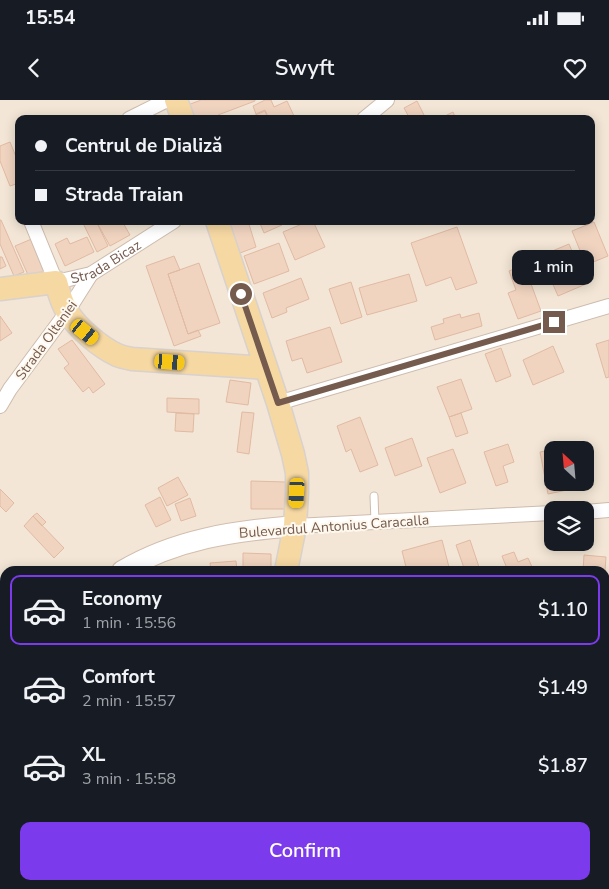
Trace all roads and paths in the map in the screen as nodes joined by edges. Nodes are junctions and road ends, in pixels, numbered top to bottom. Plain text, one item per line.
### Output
1 (167, 100) edge
2 (176, 100) edge
3 (388, 100) edge
4 (137, 115) edge
5 (182, 115) edge
6 (369, 115) edge
7 (33, 225) edge
8 (168, 225) edge
9 (218, 225) edge
10 (91, 274) junction
11 (56, 282) junction
12 (0, 289) edge
13 (609, 306) edge
14 (67, 312) junction
15 (266, 368) junction
16 (278, 403) junction
17 (0, 406) edge
18 (374, 496) dead end
19 (609, 510) edge
20 (594, 511) edge
21 (544, 513) edge
22 (375, 522) junction
23 (295, 526) junction
24 (132, 566) edge
25 (287, 566) edge

1 - 4 street
2 - 5 main road
3 - 6 street
7 - 11 street
8 - 10 street, Strada Bicaz
9 - 15 main road
10 - 11 street, Strada Bicaz
10 - 14 street, Strada Olteniei
11 - 12 main road, Strada Bicaz
11 - 14 main road
13 - 16 street
14 - 15 main road
14 - 17 street, Strada Olteniei
15 - 16 main road
16 - 23 main road
18 - 22 lane
19 - 20 street
21 - 22 street, Bulevardul Antonius Caracalla
22 - 23 street, Bulevardul Antonius Caracalla
23 - 24 main road, Bulevardul Antonius Caracalla
23 - 25 main road

